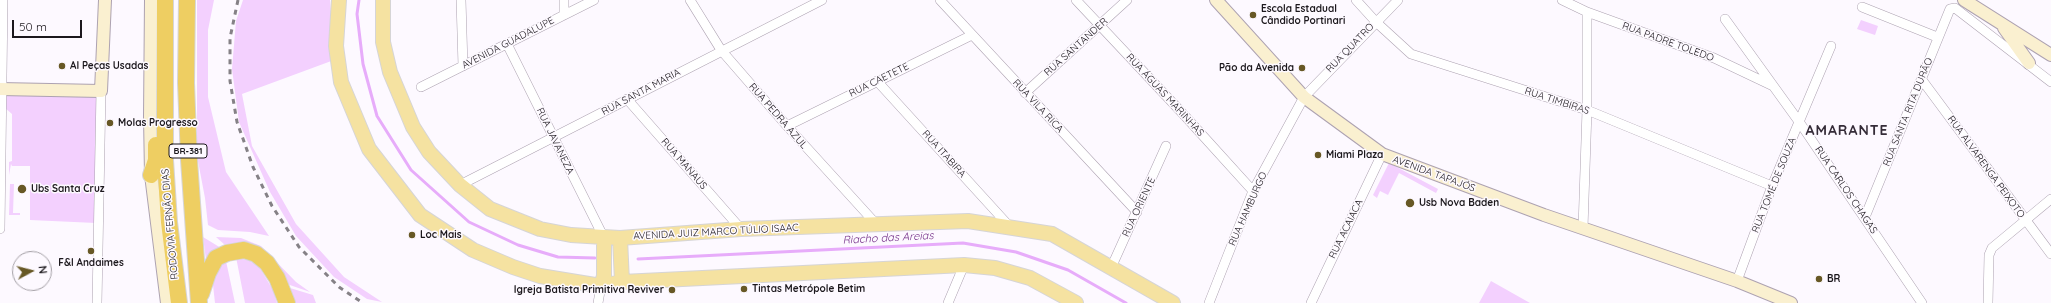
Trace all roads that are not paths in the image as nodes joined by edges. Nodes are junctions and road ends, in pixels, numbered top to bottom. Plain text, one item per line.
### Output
1 (3, 0) edge
2 (105, 0) edge
3 (187, 0) edge
4 (191, 0) edge
5 (339, 0) edge
6 (383, 0) edge
7 (461, 0) edge
8 (564, 0) edge
9 (594, 0) edge
10 (690, 0) edge
11 (822, 0) edge
12 (940, 0) edge
13 (1076, 0) edge
14 (1127, 0) edge
15 (1216, 0) edge
16 (1356, 0) edge
17 (1398, 0) edge
18 (1562, 0) edge
19 (1964, 0) edge
20 (161, 2) edge
21 (1862, 6) dead end
22 (1587, 12) junction
23 (564, 15) junction
24 (1726, 19) dead end
25 (1376, 22) junction
26 (2000, 22) junction
27 (1100, 26) junction
28 (972, 34) junction
29 (1938, 38) junction
30 (507, 44) junction
31 (1831, 46) dead end
32 (720, 50) junction
33 (2051, 55) edge
34 (187, 56) junction
35 (2030, 63) junction
36 (463, 66) junction
37 (1922, 80) junction
38 (877, 81) junction
39 (2051, 82) edge
40 (1774, 86) junction
41 (421, 87) dead end
42 (1, 89) edge
43 (101, 91) junction
44 (1025, 93) junction
45 (1304, 97) junction
46 (628, 99) junction
47 (1587, 110) junction
48 (1800, 123) junction
49 (786, 126) junction
50 (553, 138) junction
51 (1166, 146) dead end
52 (1382, 154) junction
53 (151, 175) joint
54 (460, 185) junction
55 (1772, 186) junction
56 (1253, 191) junction
57 (2051, 199) edge
58 (1137, 212) junction
59 (1865, 217) junction
60 (2024, 220) junction
61 (876, 225) junction
62 (1010, 227) junction
63 (1583, 228) junction
64 (0, 229) edge
65 (740, 229) junction
66 (604, 238) junction
67 (620, 238) junction
68 (2051, 254) edge
69 (964, 265) junction
70 (1111, 268) junction
71 (1737, 281) junction
72 (622, 282) junction
73 (601, 286) junction
74 (97, 303) edge
75 (167, 303) edge
76 (179, 303) edge
77 (198, 303) edge
78 (287, 303) edge
79 (598, 303) edge
80 (948, 303) edge
81 (1076, 303) edge
82 (1173, 303) edge
83 (1208, 303) edge
84 (1311, 303) edge
85 (1791, 303) edge
86 (1922, 303) edge
87 (1988, 303) edge

1 - 42 street
2 - 43 main road
3 - 34 highway, BR-381
4 - 34 highway
5 - 73 main road
6 - 54 main road, AVENIDA JUIZ MARCO TÚLIO ISAAC
7 - 36 street
8 - 23 street
9 - 23 street, AVENIDA GUADALUPE
10 - 32 street, RUA PEDRA AZUL
11 - 32 street, RUA SANTA MARIA
12 - 28 street, RUA VILA RICA
13 - 27 street, RUA ÁGUAS MARINHAS
14 - 27 street, RUA SANTANDER
15 - 45 main road, AVENIDA TAPAJÓS
16 - 25 street, RUA TIMBIRAS
17 - 25 street, RUA QUATRO
18 - 22 street, RUA PADRE TOLEDO
19 - 26 main road
20 - 53 highway
20 - 76 highway, RODOVIA FERNÃO DIAS / BR-381
21 - 29 street
22 - 40 street, RUA PADRE TOLEDO
22 - 47 street
23 - 30 street, AVENIDA GUADALUPE
24 - 40 street, RUA CARLOS CHAGAS
25 - 45 street, RUA QUATRO
25 - 47 street, RUA TIMBIRAS
26 - 33 main road
26 - 35 main road
27 - 44 street, RUA SANTANDER
27 - 56 street, RUA ÁGUAS MARINHAS
28 - 38 street, RUA CAETETE
28 - 44 street, RUA VILA RICA
29 - 35 street, RUA SANTA RITA DURÃO
29 - 37 street, RUA SANTA RITA DURÃO
30 - 36 street, AVENIDA GUADALUPE
30 - 50 street, RUA JAVANEZA
31 - 48 street, RUA TOMÉ DE SOUZA
32 - 46 street, RUA SANTA MARIA
32 - 49 street, RUA PEDRA AZUL
34 - 77 highway, BR-381
35 - 39 street
36 - 41 street, AVENIDA GUADALUPE
37 - 59 street, RUA SANTA RITA DURÃO
37 - 60 street, RUA ALVARENGA PEIXOTO
38 - 49 street, RUA CAETETE
38 - 62 street, RUA ITABIRA
40 - 48 street, RUA CARLOS CHAGAS
42 - 43 main road
42 - 64 street
43 - 74 street
44 - 58 street, RUA VILA RICA
45 - 52 main road, AVENIDA TAPAJÓS
45 - 56 street, RUA HAMBURGO
46 - 50 street, RUA SANTA MARIA
46 - 65 street, RUA MANAUS
47 - 55 street, RUA TIMBIRAS
47 - 63 street
48 - 55 street, RUA TOMÉ DE SOUZA
48 - 59 street, RUA CARLOS CHAGAS
49 - 61 street, RUA PEDRA AZUL
50 - 54 street, RUA SANTA MARIA
50 - 66 street, RUA JAVANEZA
51 - 58 street, RUA ORIENTE
52 - 63 main road, AVENIDA TAPAJÓS
52 - 84 street, RUA ACAIACA
53 - 75 main road
54 - 66 main road, AVENIDA JUIZ MARCO TÚLIO ISAAC
55 - 71 street, RUA TOMÉ DE SOUZA
56 - 83 street, RUA HAMBURGO
57 - 60 street
58 - 70 street, RUA ORIENTE
59 - 86 street, RUA CARLOS CHAGAS
60 - 68 street, RUA ALVARENGA PEIXOTO
60 - 87 street
61 - 62 main road, AVENIDA JUIZ MARCO TÚLIO ISAAC
61 - 65 main road, AVENIDA JUIZ MARCO TÚLIO ISAAC
62 - 70 main road, AVENIDA JUIZ MARCO TÚLIO ISAAC
63 - 71 main road, AVENIDA TAPAJÓS
65 - 67 main road, AVENIDA JUIZ MARCO TÚLIO ISAAC
66 - 67 main road, AVENIDA JUIZ MARCO TÚLIO ISAAC
66 - 73 main road
67 - 72 main road
69 - 72 main road
69 - 80 street
69 - 81 main road
70 - 82 main road, AVENIDA JUIZ MARCO TÚLIO ISAAC
71 - 85 main road, AVENIDA TAPAJÓS
72 - 73 main road
73 - 79 street
77 - 78 highway, BR-381

